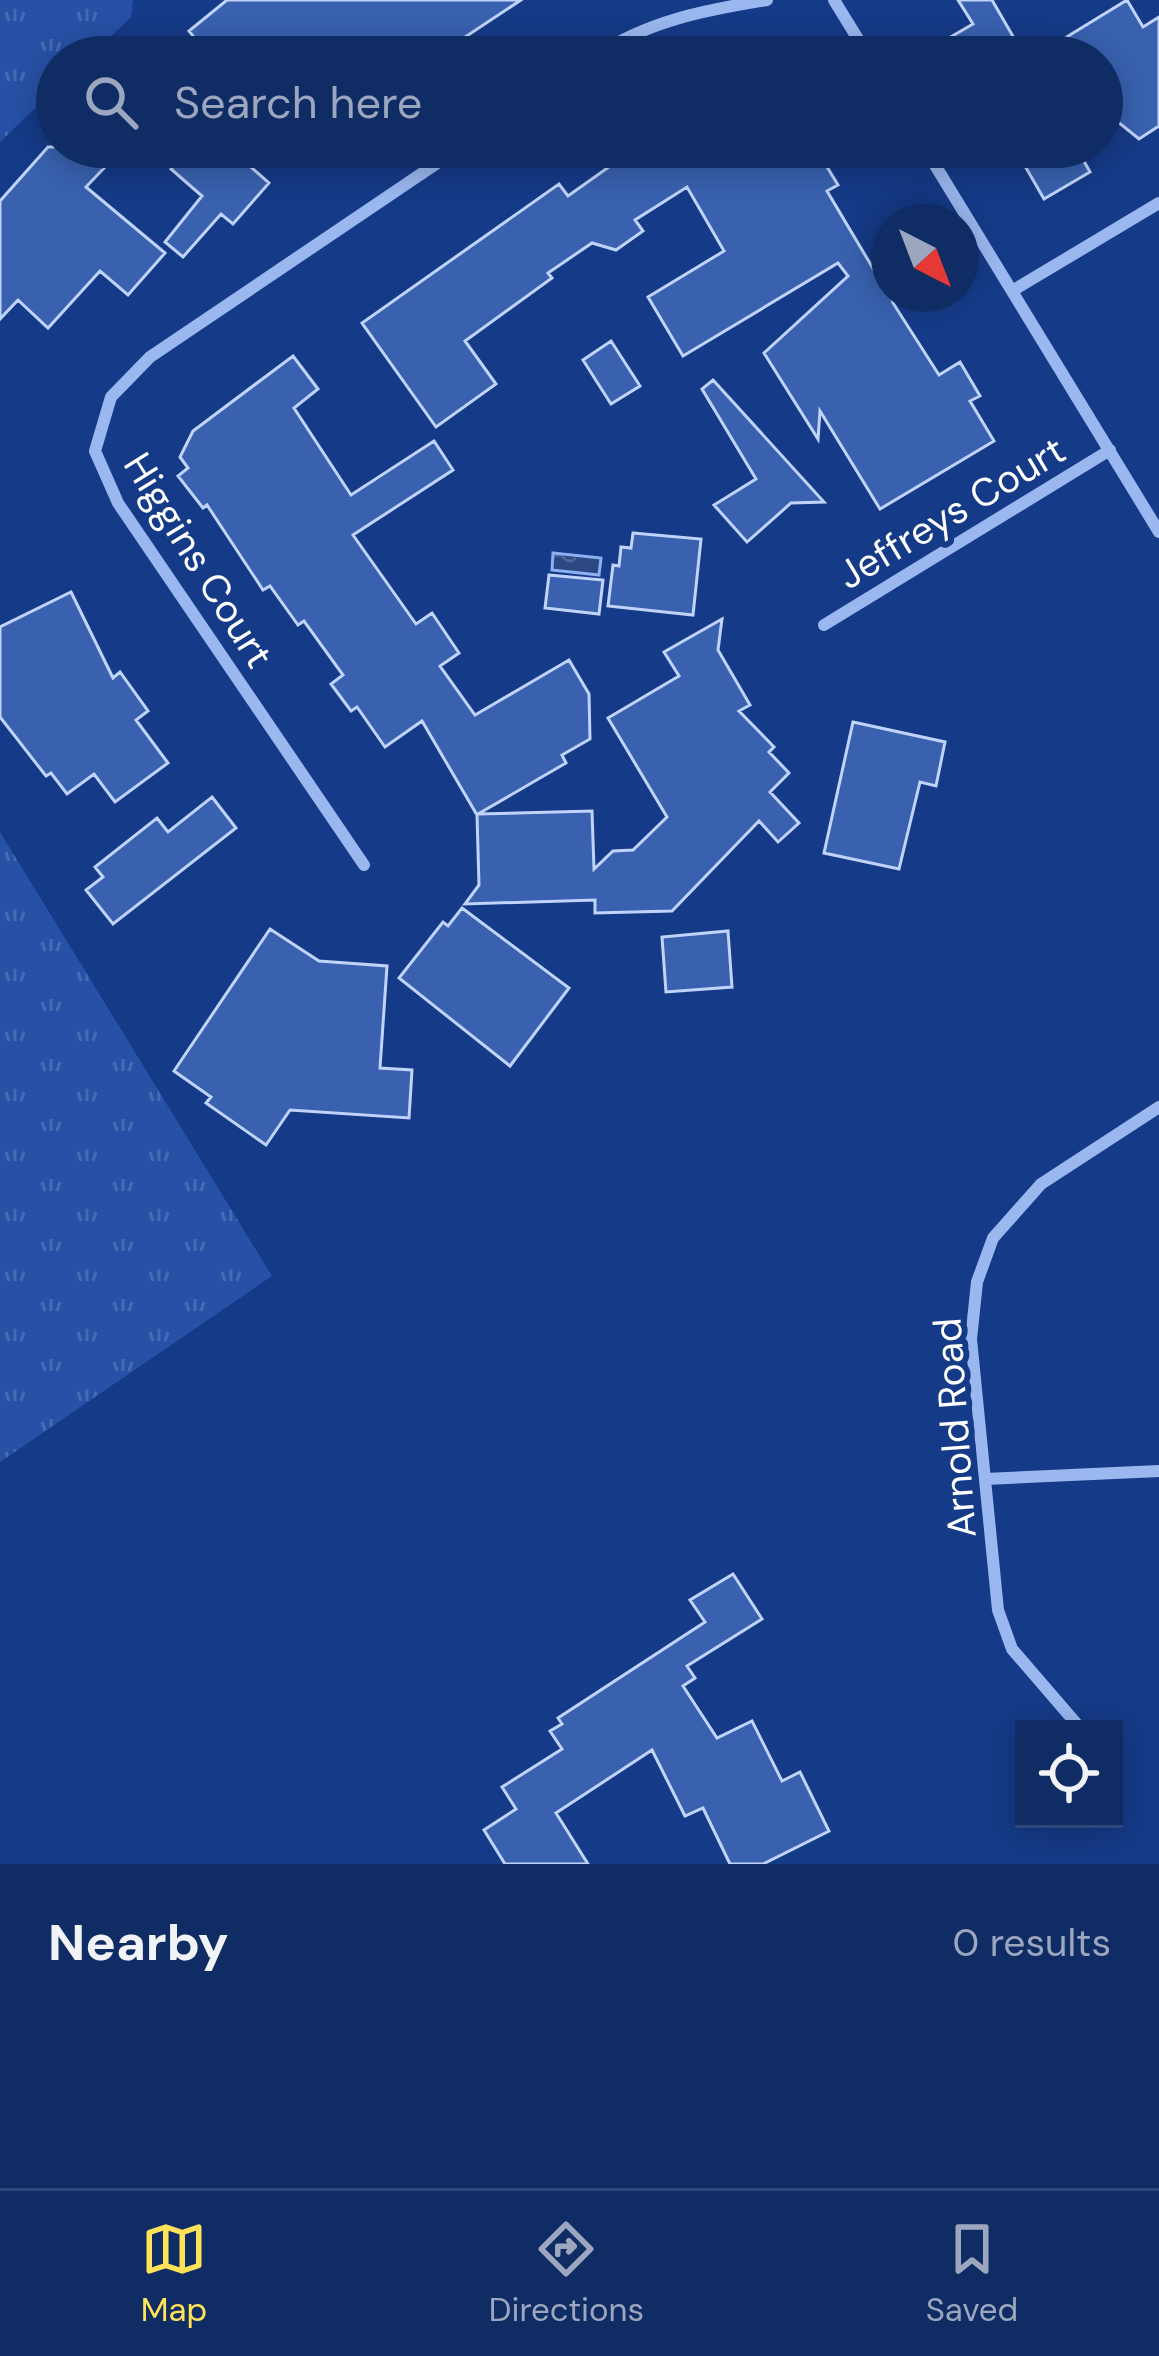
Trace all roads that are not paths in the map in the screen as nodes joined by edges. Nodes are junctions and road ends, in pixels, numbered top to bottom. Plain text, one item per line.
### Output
1 (767, 0) edge
2 (834, 0) edge
3 (625, 36) edge
4 (855, 36) edge
5 (430, 168) edge
6 (937, 168) edge
7 (1159, 202) edge
8 (1012, 291) junction
9 (1110, 450) junction
10 (1159, 532) edge
11 (824, 625) dead end
12 (364, 866) dead end
13 (1159, 1107) edge
14 (1159, 1472) edge
15 (985, 1479) junction
16 (1073, 1720) edge

1 - 3 street
2 - 4 street
5 - 12 street, Higgins Court
6 - 8 street
7 - 8 street
8 - 9 street
9 - 10 street
9 - 11 street, Jeffreys Court
13 - 15 street, Arnold Road
14 - 15 street
15 - 16 street, Arnold Road

